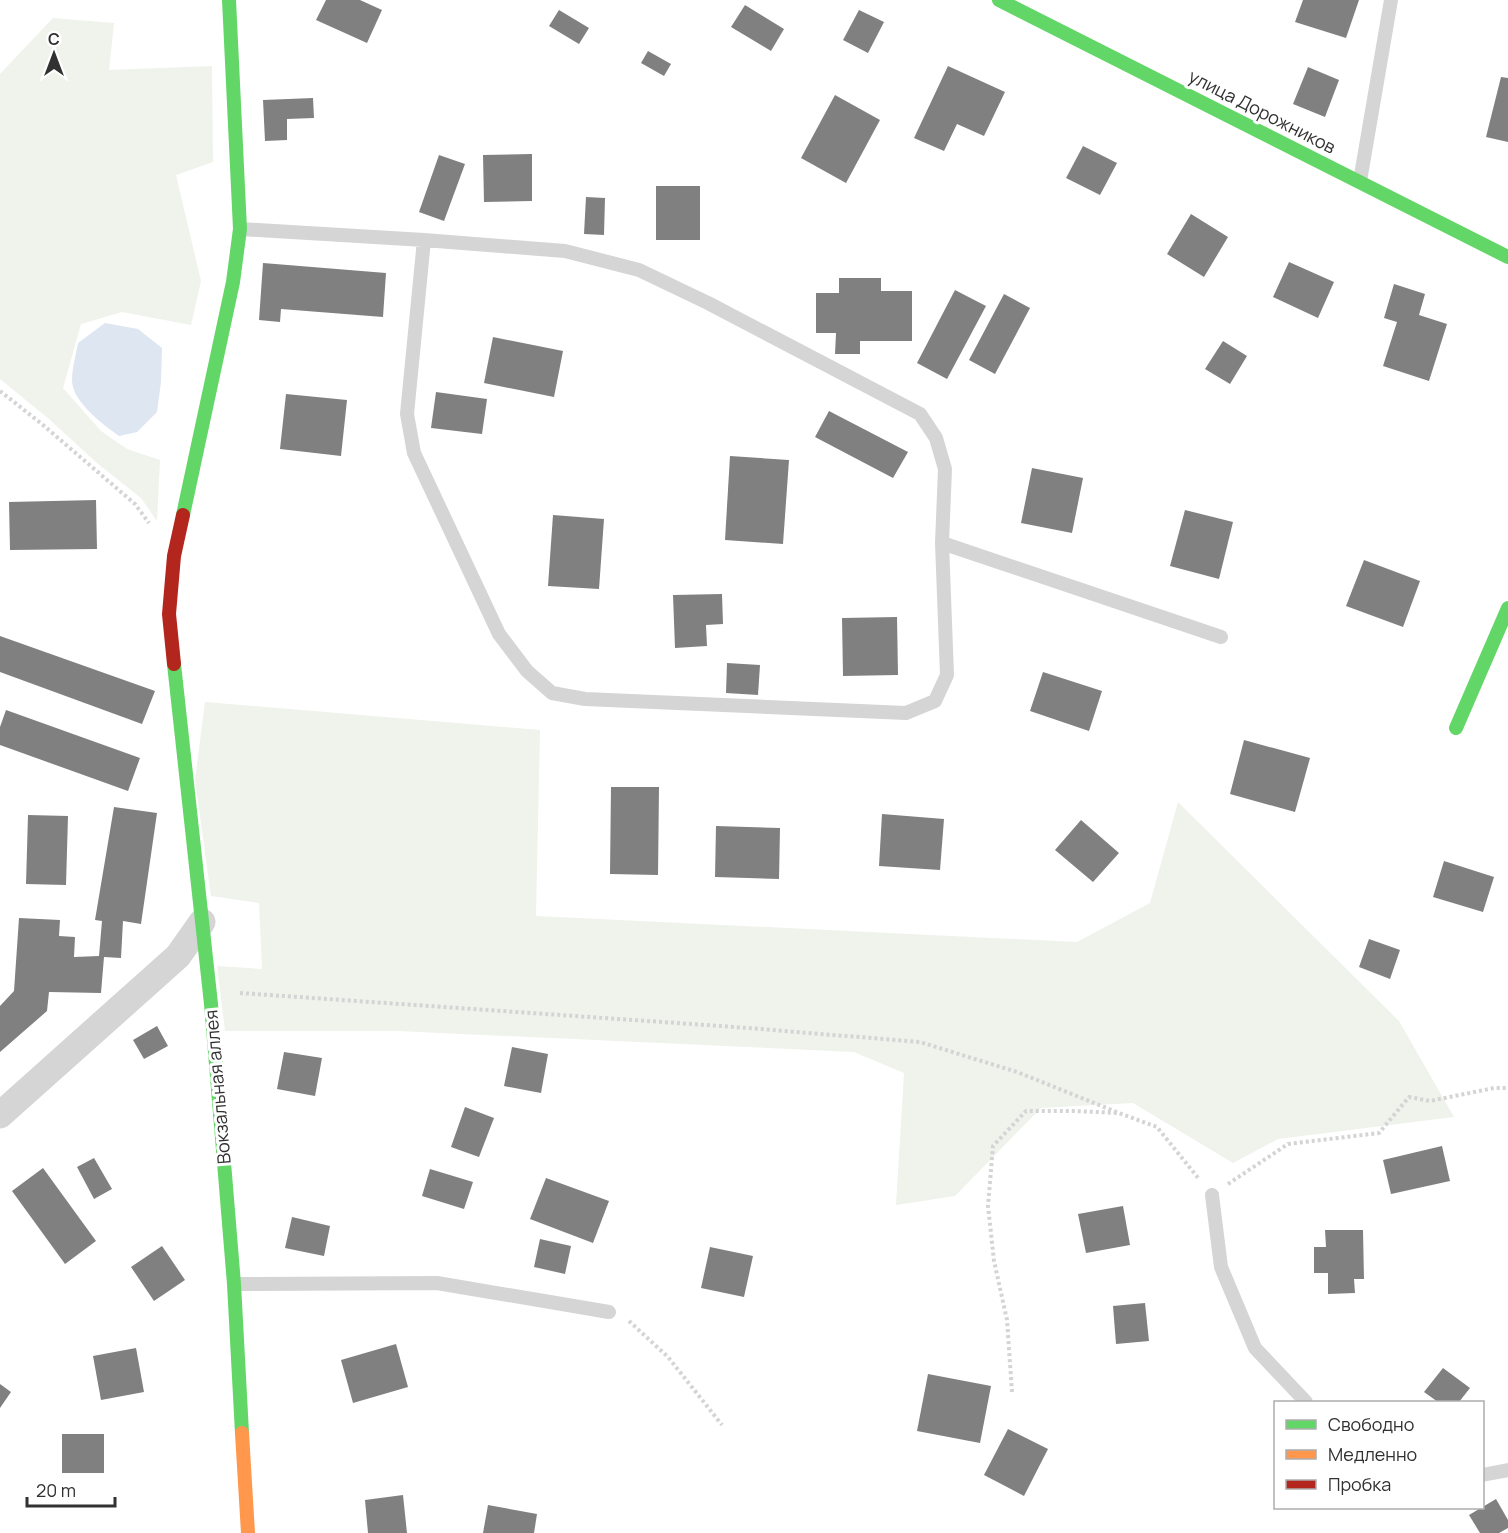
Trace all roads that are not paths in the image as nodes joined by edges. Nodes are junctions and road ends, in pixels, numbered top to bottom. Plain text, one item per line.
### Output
1 (229, 0) edge
2 (999, 0) edge
3 (1391, 0) edge
4 (1360, 181) junction
5 (240, 229) junction
6 (424, 240) junction
7 (1508, 257) edge
8 (942, 543) junction
9 (1508, 608) edge
10 (1221, 637) dead end
11 (1456, 728) dead end
12 (202, 922) junction
13 (0, 1115) edge
14 (1212, 1195) road end
15 (234, 1284) junction
16 (609, 1312) road end
17 (1305, 1401) edge
18 (1508, 1470) edge
19 (1484, 1475) edge
20 (248, 1533) edge

1 - 5 street, Вокзальная аллея
2 - 4 street, улица Дорожников
3 - 4 lane
4 - 7 street, улица Дорожников
5 - 6 lane
5 - 12 street, Вокзальная аллея
6 - 8 lane
6 - 8 lane
8 - 10 lane
9 - 11 street
12 - 13 street
12 - 15 street, Вокзальная аллея
14 - 17 lane
15 - 16 lane
15 - 20 street, Вокзальная аллея
18 - 19 lane

